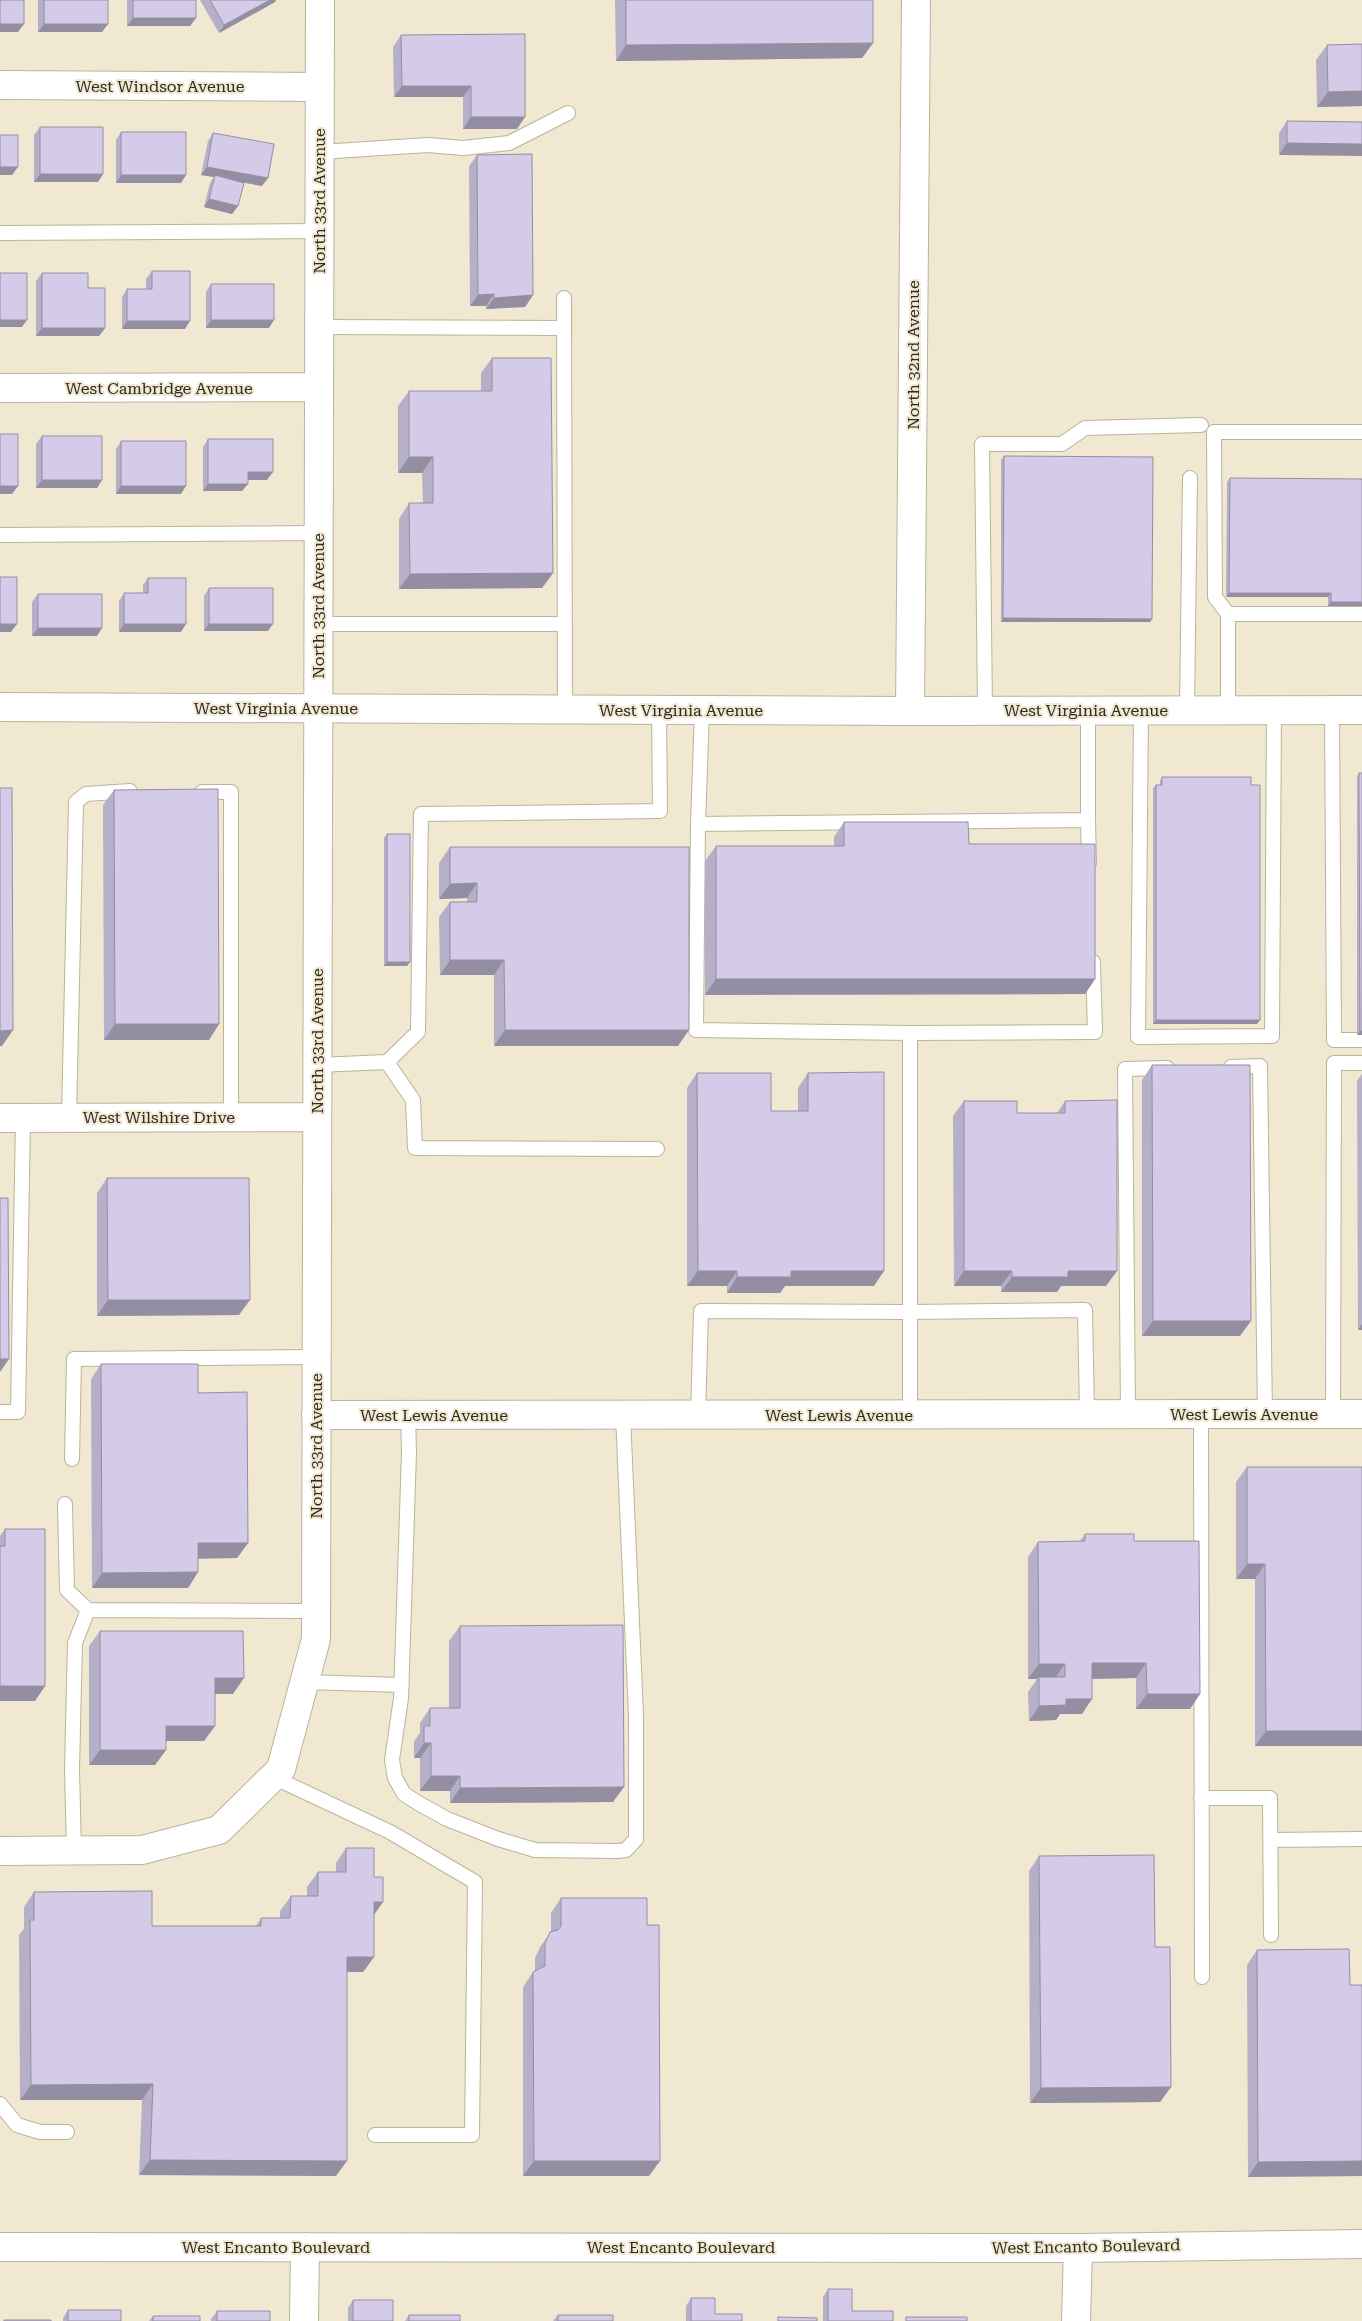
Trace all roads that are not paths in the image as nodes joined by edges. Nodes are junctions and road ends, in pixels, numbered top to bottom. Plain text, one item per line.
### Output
1 (320, 0) edge
2 (916, 0) edge
3 (0, 85) edge
4 (320, 87) junction
5 (568, 113) dead end
6 (320, 152) junction
7 (319, 231) junction
8 (0, 232) edge
9 (564, 298) dead end
10 (319, 327) junction
11 (564, 328) junction
12 (319, 387) junction
13 (0, 388) edge
14 (1201, 424) dead end
15 (1362, 432) edge
16 (1190, 478) dead end
17 (318, 534) junction
18 (0, 535) edge
19 (1228, 614) junction
20 (1362, 614) edge
21 (318, 624) junction
22 (565, 624) junction
23 (0, 707) edge
24 (318, 708) junction
25 (565, 709) junction
26 (659, 709) junction
27 (702, 710) junction
28 (985, 710) junction
29 (1088, 710) junction
30 (1141, 710) junction
31 (1188, 710) junction
32 (1228, 710) junction
33 (1274, 710) junction
34 (1332, 710) junction
35 (1362, 710) edge
36 (910, 711) junction
37 (143, 791) edge
38 (192, 792) edge
39 (1088, 820) junction
40 (698, 824) junction
41 (1090, 878) edge
42 (1092, 945) edge
43 (910, 1033) junction
44 (1362, 1040) edge
45 (387, 1062) junction
46 (1362, 1064) edge
47 (317, 1065) junction
48 (1222, 1067) edge
49 (1183, 1068) edge
50 (231, 1117) junction
51 (317, 1117) junction
52 (12, 1118) edge
53 (70, 1118) junction
54 (657, 1150) dead end
55 (910, 1312) junction
56 (316, 1357) junction
57 (0, 1412) edge
58 (1087, 1414) junction
59 (1128, 1414) junction
60 (1201, 1414) junction
61 (1265, 1414) junction
62 (1333, 1414) junction
63 (1362, 1414) edge
64 (316, 1415) junction
65 (408, 1415) junction
66 (623, 1415) junction
67 (698, 1415) junction
68 (910, 1415) junction
69 (72, 1459) dead end
70 (65, 1504) dead end
71 (88, 1610) junction
72 (316, 1611) junction
73 (304, 1682) junction
74 (402, 1685) junction
75 (273, 1777) junction
76 (1201, 1798) junction
77 (1362, 1839) edge
78 (1270, 1840) junction
79 (74, 1850) junction
80 (0, 1851) edge
81 (1271, 1935) dead end
82 (1202, 1977) dead end
83 (0, 2104) edge
84 (67, 2132) dead end
85 (375, 2135) dead end
86 (1362, 2244) edge
87 (0, 2247) edge
88 (304, 2247) junction
89 (1078, 2248) junction
90 (304, 2321) edge
91 (1076, 2321) edge

1 - 4 street, North 33rd Avenue
2 - 36 street, North 32nd Avenue
3 - 4 street, West Windsor Avenue
4 - 6 street, North 33rd Avenue
5 - 6 lane
6 - 7 street, North 33rd Avenue
7 - 8 lane
7 - 10 street, North 33rd Avenue
9 - 11 lane
10 - 11 lane
10 - 12 street, North 33rd Avenue
11 - 22 lane
12 - 13 street, West Cambridge Avenue
12 - 17 street, North 33rd Avenue
14 - 28 lane
15 - 19 lane
16 - 31 lane
17 - 18 lane
17 - 21 street, North 33rd Avenue
19 - 20 lane
19 - 32 lane
21 - 22 lane
21 - 24 street, North 33rd Avenue
22 - 25 lane
23 - 24 street, West Virginia Avenue
24 - 25 street, West Virginia Avenue
24 - 47 street, North 33rd Avenue
25 - 26 street, West Virginia Avenue
26 - 27 street, West Virginia Avenue
26 - 45 lane
27 - 36 street, West Virginia Avenue
27 - 40 lane
28 - 29 street, West Virginia Avenue
28 - 36 street, West Virginia Avenue
29 - 30 street, West Virginia Avenue
29 - 39 lane
30 - 31 street, West Virginia Avenue
30 - 33 lane
31 - 32 street, West Virginia Avenue
32 - 33 street, West Virginia Avenue
33 - 34 street, West Virginia Avenue
34 - 35 street, West Virginia Avenue
34 - 44 lane
37 - 53 lane
38 - 50 lane
39 - 40 lane
39 - 41 lane
40 - 43 lane
42 - 43 lane
43 - 55 lane
45 - 47 lane
45 - 54 lane
46 - 62 lane
47 - 51 street, North 33rd Avenue
48 - 61 lane
49 - 59 lane
50 - 51 street, West Wilshire Drive
50 - 53 street, West Wilshire Drive
51 - 56 street, North 33rd Avenue
52 - 53 street, West Wilshire Drive
52 - 57 lane
55 - 58 lane
55 - 67 lane
55 - 68 lane
56 - 64 street, North 33rd Avenue
56 - 69 lane
58 - 59 street, West Lewis Avenue
58 - 68 street, West Lewis Avenue
59 - 60 street, West Lewis Avenue
60 - 61 street, West Lewis Avenue
60 - 76 lane
61 - 62 street, West Lewis Avenue
62 - 63 street, West Lewis Avenue
64 - 65 street, West Lewis Avenue
64 - 72 street, North 33rd Avenue
65 - 66 street, West Lewis Avenue
65 - 74 lane
66 - 67 street, West Lewis Avenue
66 - 74 lane
67 - 68 street, West Lewis Avenue
70 - 71 lane
71 - 72 lane
71 - 79 lane
72 - 73 street, North 33rd Avenue
73 - 74 lane
73 - 75 street, North 33rd Avenue
75 - 79 street, North 33rd Avenue
75 - 85 lane
76 - 78 lane
76 - 82 lane
77 - 78 lane
78 - 81 lane
79 - 80 street, North 33rd Avenue
83 - 84 lane
86 - 89 street, West Encanto Boulevard
87 - 88 street, West Encanto Boulevard
88 - 89 street, West Encanto Boulevard
88 - 90 street
89 - 91 street

